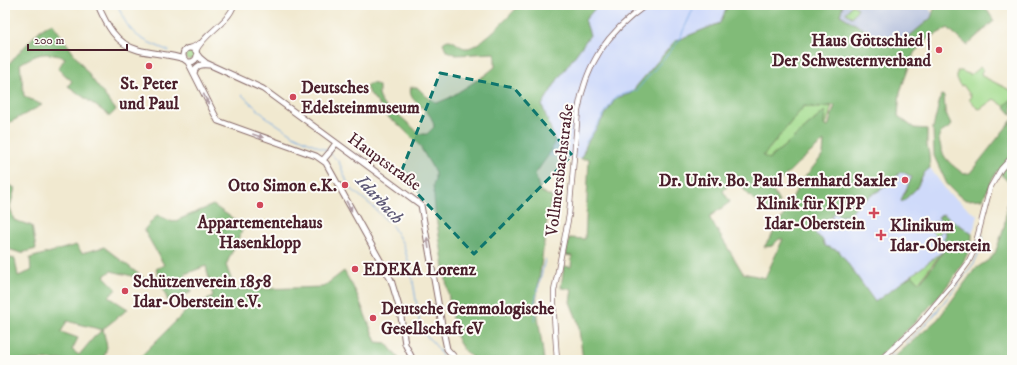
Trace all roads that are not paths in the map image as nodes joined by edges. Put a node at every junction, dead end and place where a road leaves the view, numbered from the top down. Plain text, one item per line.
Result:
1 (98, 5) edge
2 (234, 5) edge
3 (646, 5) edge
4 (202, 42) junction
5 (191, 48) junction
6 (184, 52) junction
7 (197, 53) junction
8 (170, 56) junction
9 (186, 60) junction
10 (212, 66) junction
11 (194, 73) junction
12 (336, 143) junction
13 (1012, 157) edge
14 (323, 160) junction
15 (413, 360) edge
16 (457, 360) edge
17 (557, 360) edge
18 (880, 360) edge

1 - 8 main road
2 - 4 main road
3 - 17 main road, Vollmersbachstraße
4 - 5 main road
4 - 7 main road
5 - 6 main road
5 - 7 main road
6 - 8 main road
6 - 9 main road
7 - 9 main road
7 - 10 main road, Hauptstraße
8 - 9 main road
9 - 11 main road
10 - 11 main road
10 - 12 main road, Hauptstraße
11 -> 14 main road
12 - 14 main road
16 -> 12 main road, Hauptstraße
13 - 18 main road
14 -> 15 main road

